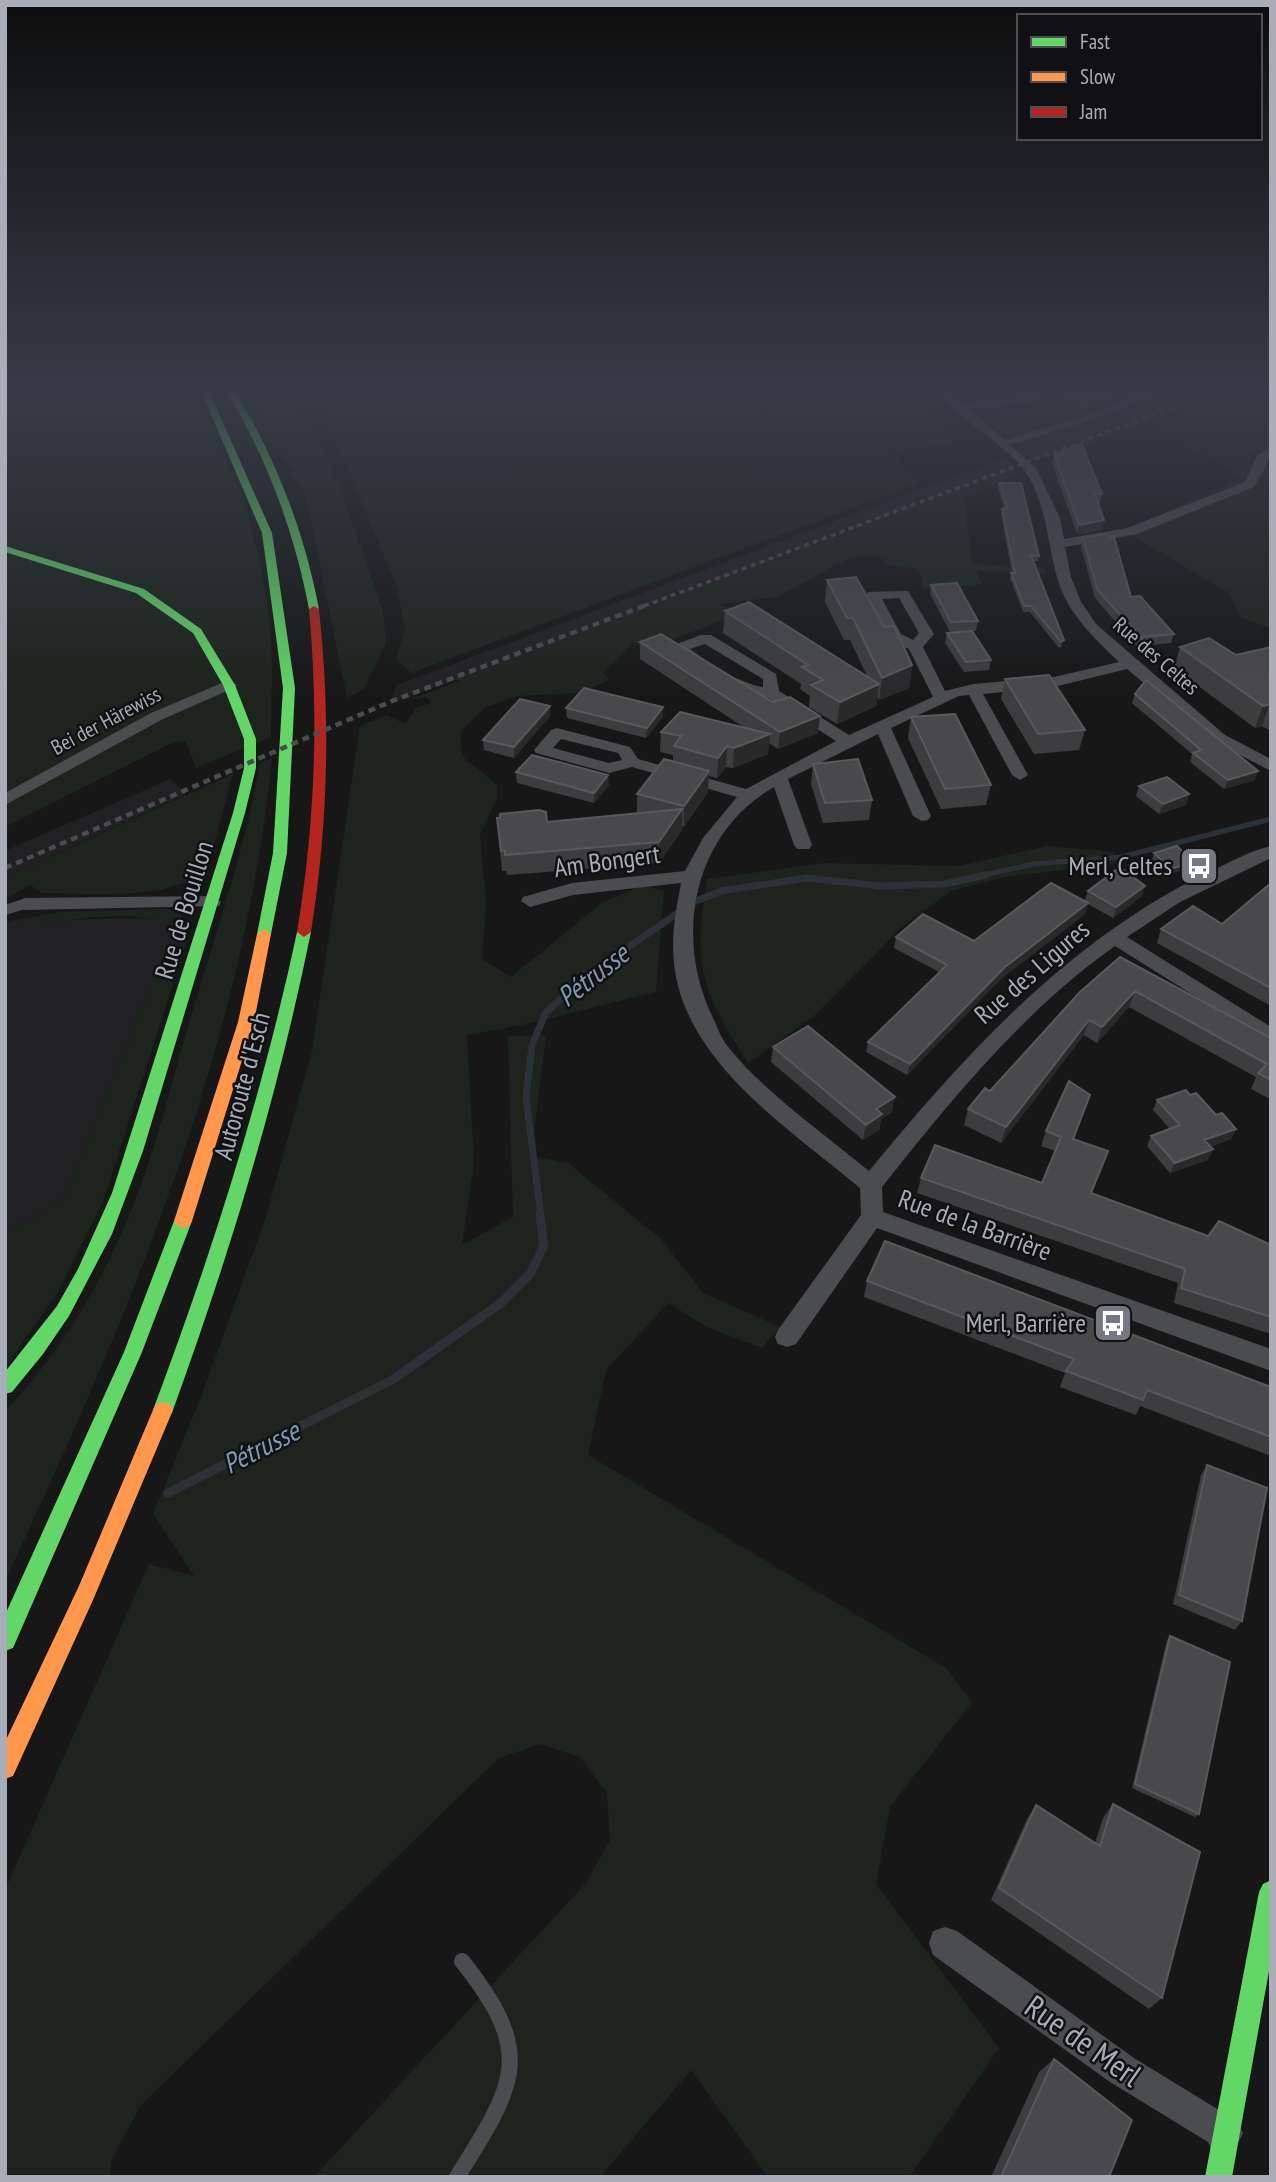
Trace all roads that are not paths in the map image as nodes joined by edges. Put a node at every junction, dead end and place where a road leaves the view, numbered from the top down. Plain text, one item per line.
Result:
1 (255, 493) edge
2 (284, 493) edge
3 (1042, 493) edge
4 (1228, 493) edge
5 (1058, 544) junction
6 (5, 549) edge
7 (915, 646) dead end
8 (1130, 664) junction
9 (229, 685) junction
10 (973, 689) junction
11 (771, 693) junction
12 (942, 698) junction
13 (882, 725) junction
14 (848, 741) junction
15 (632, 762) dead end
16 (1271, 765) edge
17 (1020, 775) dead end
18 (779, 776) junction
19 (748, 795) junction
20 (5, 800) edge
21 (922, 816) dead end
22 (803, 845) dead end
23 (1271, 851) edge
24 (689, 885) junction
25 (530, 901) dead end
26 (212, 902) junction
27 (24, 904) joint
28 (5, 909) edge
29 (1114, 937) junction
30 (703, 1022) joint
31 (1271, 1037) edge
32 (871, 1185) junction
33 (872, 1217) junction
34 (787, 1337) dead end
35 (1271, 1360) edge
36 (5, 1386) edge
37 (5, 1640) edge
38 (5, 1768) edge
39 (1271, 1892) edge
40 (945, 1943) dead end
41 (462, 1961) dead end
42 (1226, 2133) junction
43 (457, 2177) edge
44 (1200, 2177) edge
45 (1218, 2177) edge
46 (1226, 2177) edge

1 - 37 main road, Autoroute d'Esch
2 - 38 main road, Autoroute d'Esch
3 - 5 street, Rue des Celtes
4 - 5 street
5 - 8 street, Rue des Celtes
6 - 9 main road, Rue de Bouillon
7 - 12 street
8 - 10 street, Am Bongert
8 - 16 street, Rue des Celtes
9 - 20 street, Bei der Härewiss
9 - 26 main road, Rue de Bouillon
10 - 12 street, Am Bongert
10 - 17 street
11 - 11 street
11 - 14 street
12 - 13 street, Am Bongert
13 - 14 street, Am Bongert
13 - 21 street
14 - 18 street, Am Bongert
15 - 19 street
18 - 19 street, Am Bongert
18 - 22 street
19 - 24 street, Am Bongert
23 - 29 street, Rue des Ligures
24 - 25 street, Am Bongert
24 - 30 street, Am Bongert
26 - 27 street
26 - 36 main road, Rue de Bouillon
27 - 28 lane
29 - 31 street
29 - 32 street, Rue des Ligures
30 - 32 street, Rue de la Barrière
32 - 33 street, Rue de la Barrière
33 - 34 street
33 - 35 street, Rue de la Barrière
39 - 42 main road
40 - 42 street, Rue de Merl
41 - 43 lane
42 - 44 street
42 - 45 main road
42 - 46 main road

